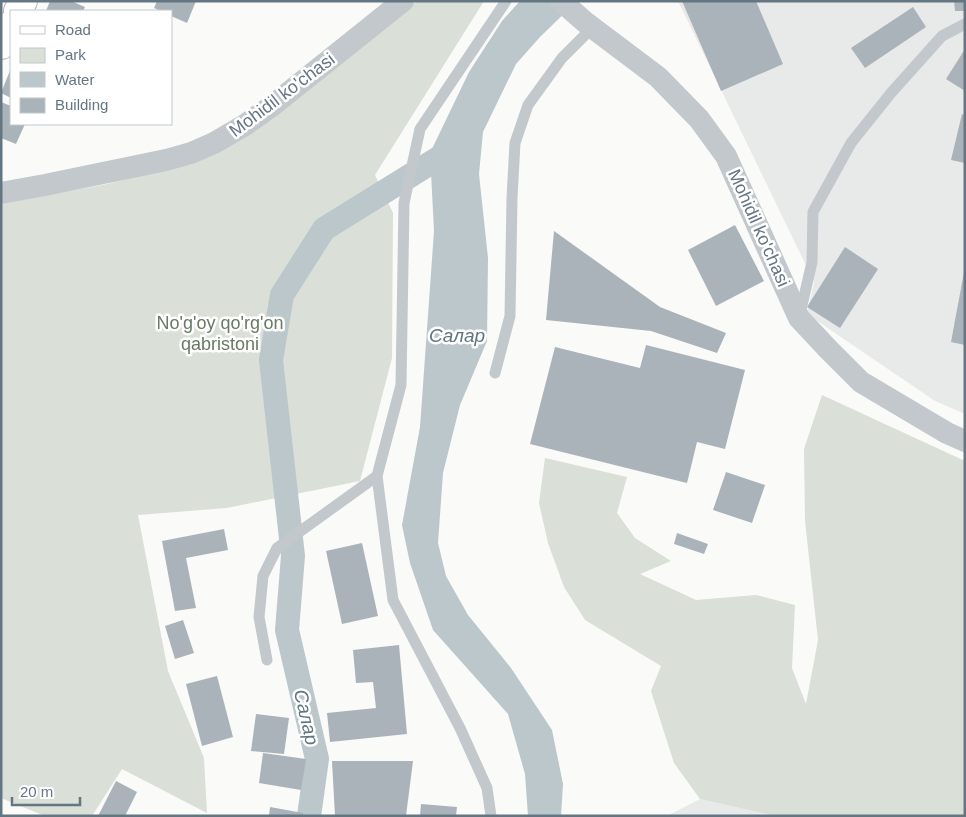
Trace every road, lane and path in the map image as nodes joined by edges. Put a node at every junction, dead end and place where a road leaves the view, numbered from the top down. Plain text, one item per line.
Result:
1 (402, 1) edge
2 (506, 1) edge
3 (561, 1) edge
4 (589, 24) junction
5 (965, 24) edge
6 (10, 27) edge
7 (1, 45) edge
8 (1, 192) edge
9 (799, 318) junction
10 (495, 373) dead end
11 (965, 441) edge
12 (377, 476) junction
13 (267, 660) dead end
14 (491, 816) edge

1 - 8 street, Mohidil ko'chasi
2 - 12 lane
3 - 4 street, Mohidil ko'chasi
4 - 9 street, Mohidil ko'chasi
4 - 10 lane
5 - 9 lane
6 - 7 street
9 - 11 street, Mohidil ko'chasi
12 - 13 lane
12 - 14 lane

